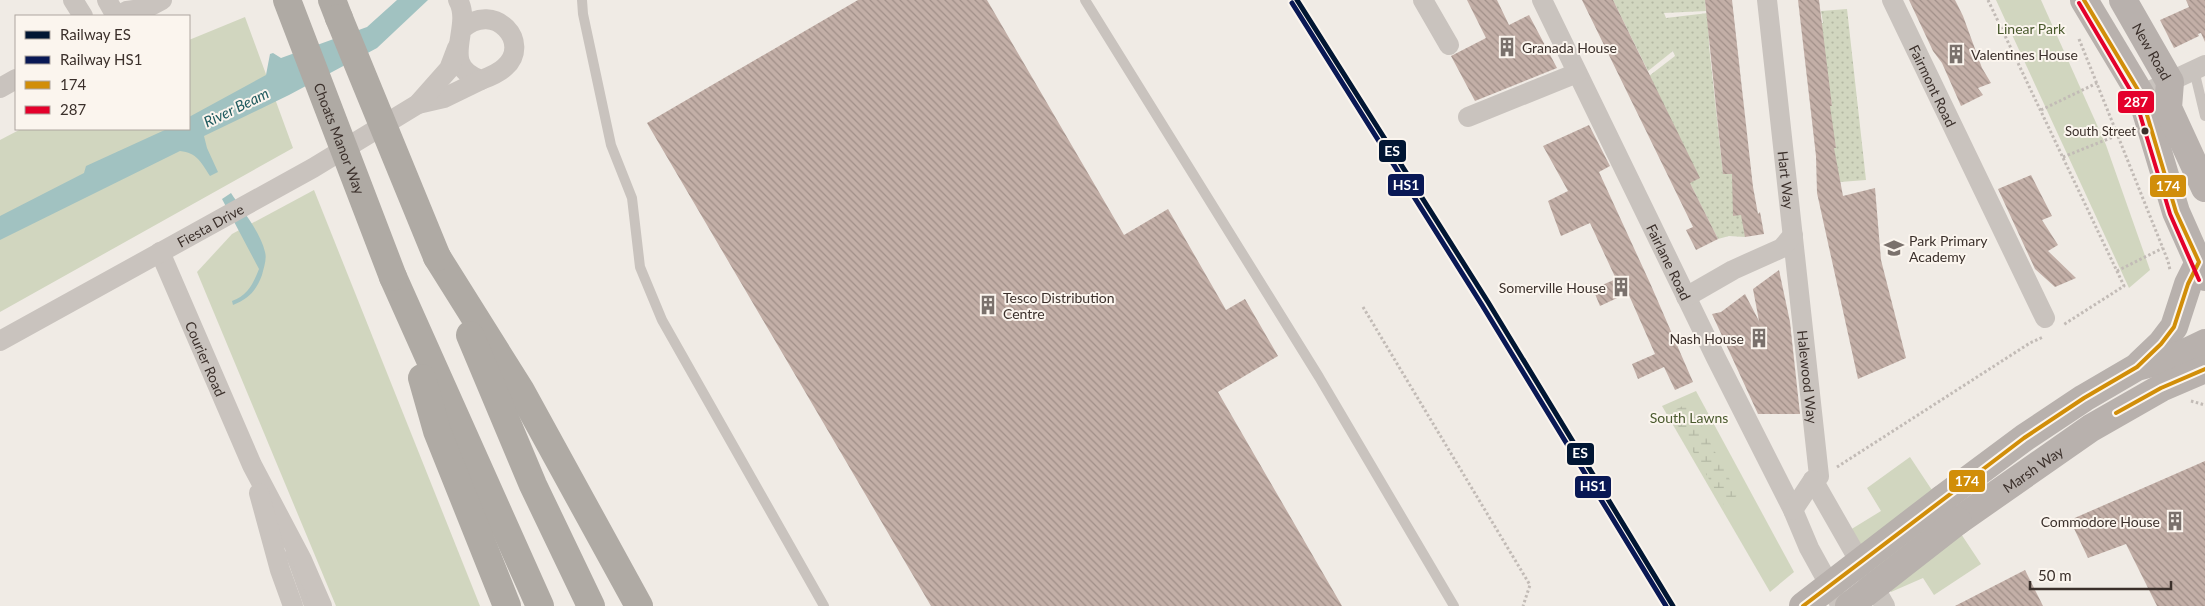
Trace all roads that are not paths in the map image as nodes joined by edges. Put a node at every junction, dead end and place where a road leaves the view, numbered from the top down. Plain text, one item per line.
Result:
1 (73, 0) edge
2 (107, 0) edge
3 (162, 0) edge
4 (287, 0) edge
5 (332, 0) edge
6 (458, 0) edge
7 (490, 0) edge
8 (582, 0) edge
9 (1085, 0) edge
10 (1423, 0) edge
11 (1542, 0) edge
12 (1767, 0) edge
13 (1892, 0) edge
14 (2084, 0) edge
15 (2123, 0) edge
16 (123, 11) edge
17 (82, 15) edge
18 (505, 20) junction
19 (462, 28) junction
20 (1449, 45) dead end
21 (457, 48) junction
22 (15, 64) edge
23 (2200, 67) edge
24 (0, 72) edge
25 (1577, 73) junction
26 (15, 80) edge
27 (481, 80) junction
28 (2170, 82) junction
29 (0, 88) edge
30 (2141, 95) junction
31 (418, 104) junction
32 (2205, 116) edge
33 (1468, 117) dead end
34 (2205, 188) edge
35 (1793, 235) junction
36 (160, 252) junction
37 (437, 257) junction
38 (2202, 270) edge
39 (393, 277) junction
40 (1686, 297) junction
41 (2052, 323) road end
42 (0, 340) edge
43 (2205, 342) edge
44 (2137, 366) junction
45 (2205, 369) edge
46 (2169, 385) junction
47 (2205, 391) edge
48 (1814, 482) junction
49 (1796, 516) junction
50 (273, 520) junction
51 (293, 565) junction
52 (294, 606) edge
53 (309, 606) edge
54 (322, 606) edge
55 (507, 606) edge
56 (540, 606) edge
57 (591, 606) edge
58 (639, 606) edge
59 (824, 606) edge
60 (1454, 606) edge
61 (1803, 606) edge
62 (1841, 606) edge
63 (1848, 606) edge
64 (1884, 606) edge

1 - 17 street
2 - 16 street
3 - 16 street
4 - 39 highway, Choats Manor Way, bridge
5 - 37 highway, bridge
6 - 19 street
7 - 18 street
8 - 59 lane
9 - 60 lane
10 - 20 street
11 - 25 street, Fairlane Road
12 - 35 street, Hart Way
13 - 41 street, Fairmont Road
14 - 30 main road
15 - 28 main road, New Road
18 - 19 street
18 - 27 street
19 - 21 street
21 - 27 street
21 - 31 street, Fiesta Drive
22 - 24 street
23 - 28 street
23 - 32 lane
25 - 33 street
25 - 40 street, Fairlane Road
26 - 29 street
27 - 31 street, Fiesta Drive
28 - 30 street
28 - 34 main road, New Road
30 - 38 main road
31 - 36 street, Fiesta Drive
35 - 40 street
35 - 48 street, Halewood Way
36 - 42 street, Fiesta Drive
36 - 50 street, Courier Road
37 - 57 highway
37 - 58 highway
38 - 44 main road
39 - 55 highway
39 - 56 highway
40 - 49 street, Fairlane Road
43 - 44 main road, Marsh Way
44 - 61 main road, Marsh Way, bridge
45 - 46 main road, Marsh Way
46 - 47 main road
46 - 63 main road, Marsh Way, bridge
48 - 49 street, Halewood Way
48 - 64 street
49 - 62 street
50 - 51 lane
50 - 51 lane
50 - 52 street, Courier Road
50 - 54 street, Courier Road
51 - 53 lane

